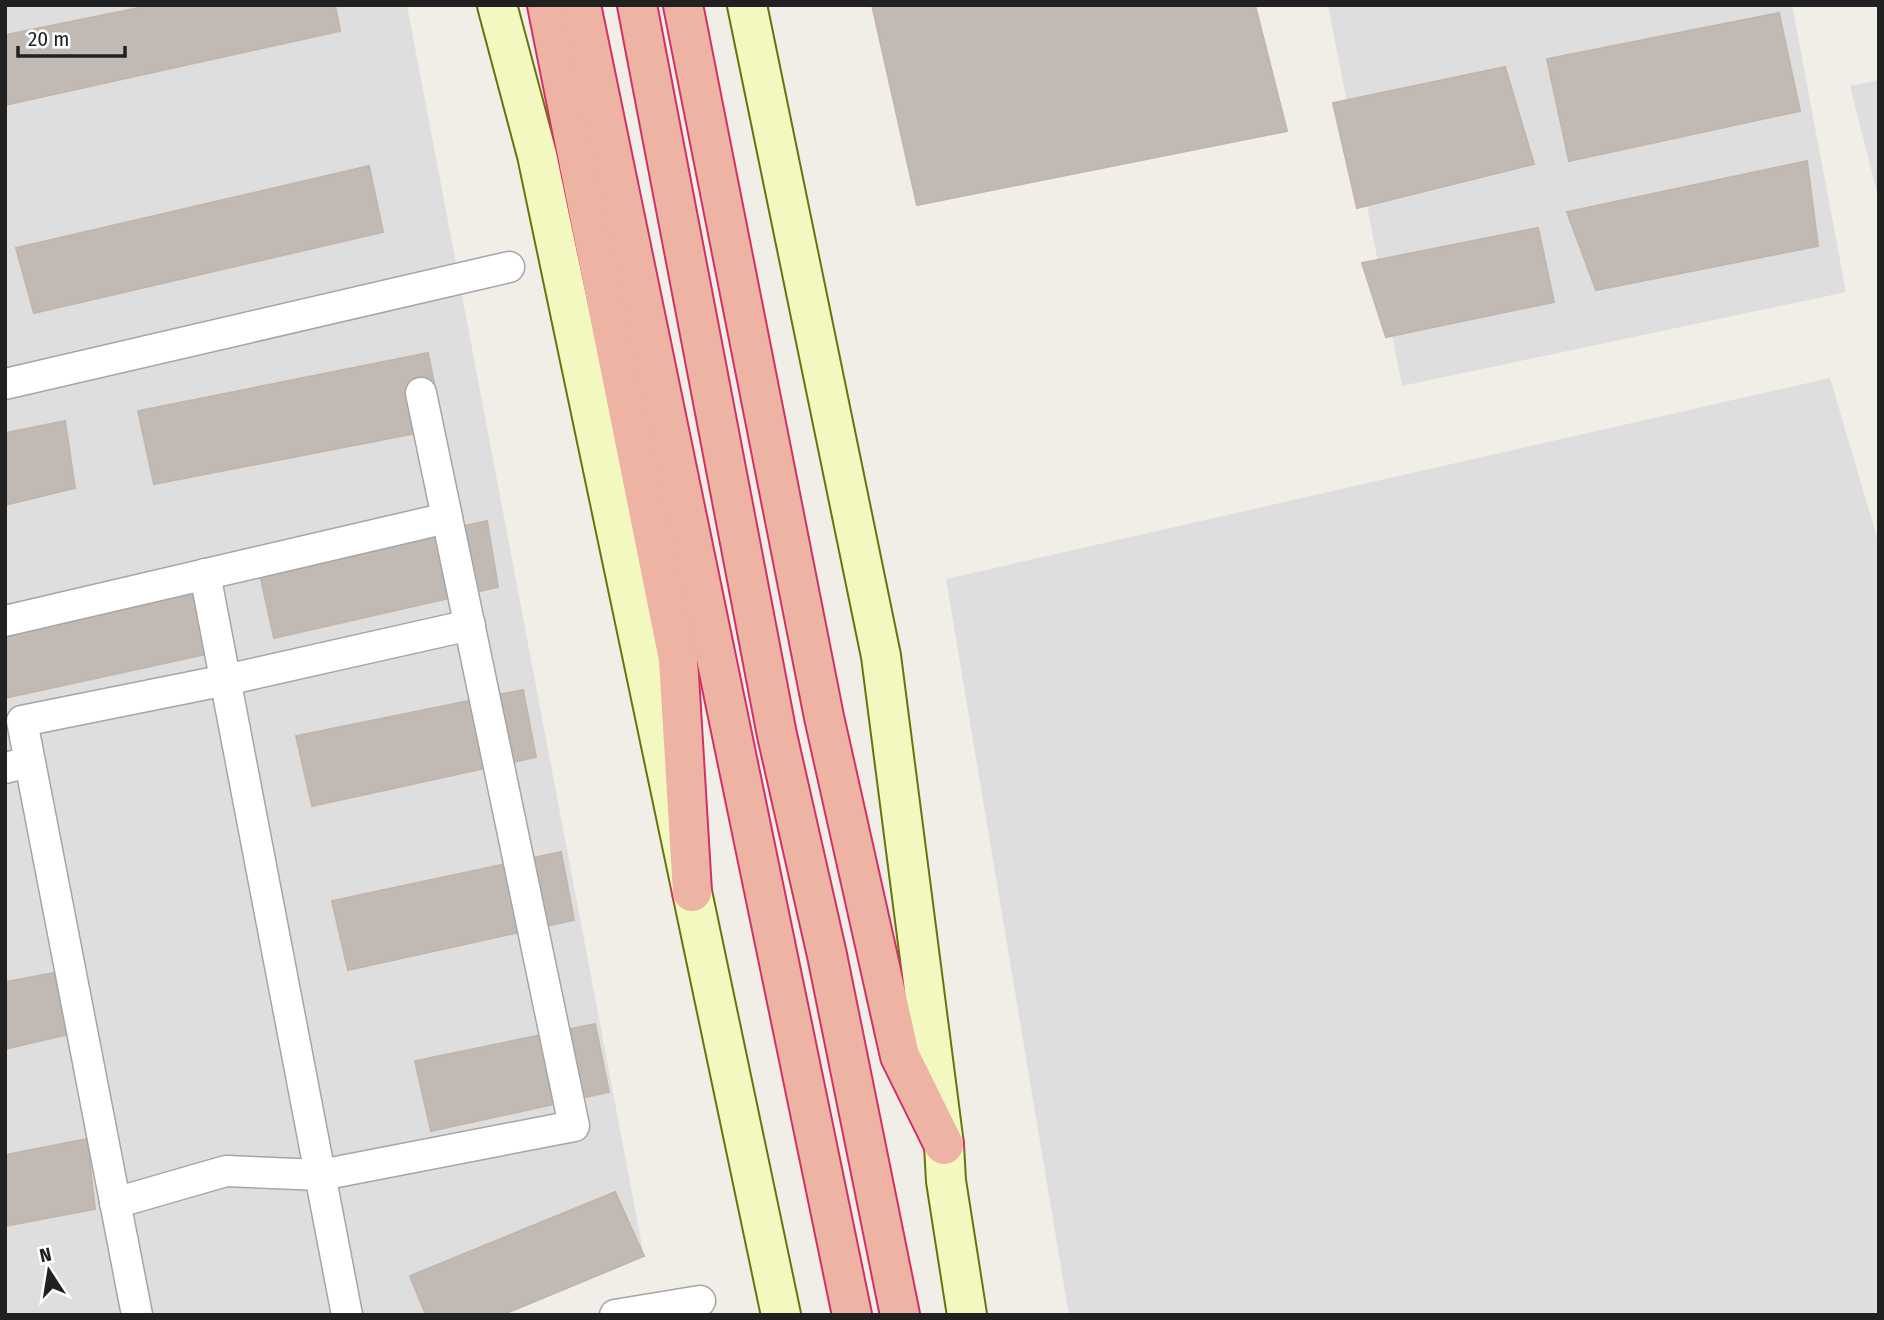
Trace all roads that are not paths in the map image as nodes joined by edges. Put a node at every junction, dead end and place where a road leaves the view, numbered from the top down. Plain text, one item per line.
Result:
1 (496, 5) edge
2 (547, 5) edge
3 (581, 5) edge
4 (637, 5) edge
5 (683, 5) edge
6 (747, 5) edge
7 (509, 267) dead end
8 (5, 384) edge
9 (421, 393) dead end
10 (447, 518) junction
11 (205, 574) junction
12 (5, 621) edge
13 (470, 625) junction
14 (226, 680) junction
15 (17, 765) edge
16 (692, 892) junction
17 (944, 1145) junction
18 (321, 1175) junction
19 (115, 1203) junction
20 (700, 1301) dead end
21 (137, 1315) edge
22 (347, 1315) edge
23 (615, 1315) edge
24 (781, 1315) edge
25 (852, 1315) edge
26 (900, 1315) edge
27 (967, 1315) edge

1 - 16 main road
2 - 16 highway
3 - 25 highway
4 - 26 highway
5 - 17 highway
6 - 17 main road
7 - 8 street
9 - 10 street
10 - 11 street
10 - 13 street
11 - 12 street
11 - 14 street
13 - 14 street
13 - 18 street
14 - 15 street
14 - 18 street
15 - 19 street
16 - 24 main road
17 - 27 main road
18 - 19 street
18 - 22 street
19 - 21 street
20 - 23 street

